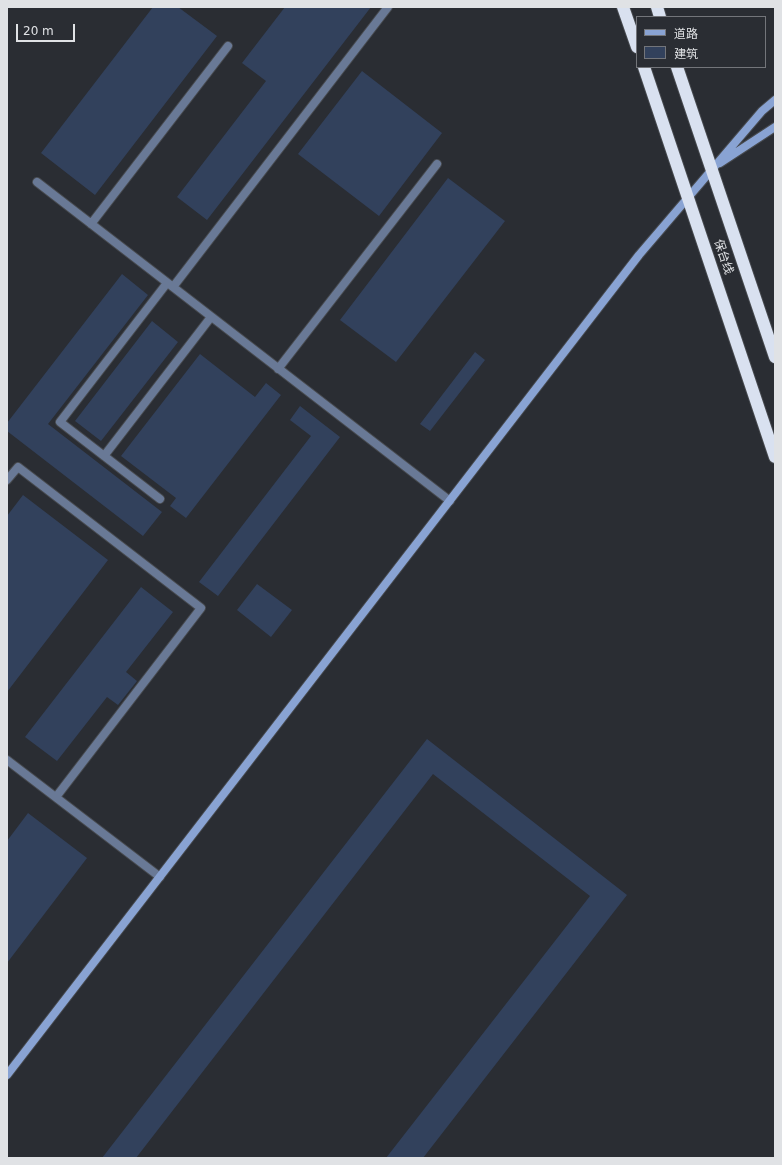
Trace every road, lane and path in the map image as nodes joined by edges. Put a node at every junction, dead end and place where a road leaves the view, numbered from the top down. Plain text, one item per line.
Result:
1 (388, 7) edge
2 (623, 7) edge
3 (636, 44) edge
4 (228, 46) dead end
5 (644, 68) edge
6 (677, 68) edge
7 (775, 100) edge
8 (775, 127) edge
9 (437, 164) dead end
10 (711, 168) junction
11 (37, 182) dead end
12 (687, 197) junction
13 (91, 224) junction
14 (170, 285) junction
15 (211, 316) junction
16 (775, 357) edge
17 (278, 369) junction
18 (104, 456) junction
19 (775, 456) edge
20 (7, 480) edge
21 (160, 499) dead end
22 (450, 500) junction
23 (7, 760) edge
24 (56, 797) junction
25 (160, 877) junction
26 (7, 1075) edge

1 - 14 lane
2 - 3 highway
4 - 13 lane
5 - 12 highway, 保台线
6 - 10 highway, 保台线
7 - 10 street
8 - 10 street
9 - 17 lane
10 - 12 street
10 - 16 highway, 保台线
11 - 13 lane
12 - 19 highway, 保台线
12 - 22 street
13 - 14 lane
14 - 15 lane
14 - 18 lane
15 - 17 lane
15 - 18 lane
17 - 22 lane
18 - 21 lane
20 - 24 lane
22 - 25 street
23 - 24 lane
24 - 25 lane
25 - 26 street

